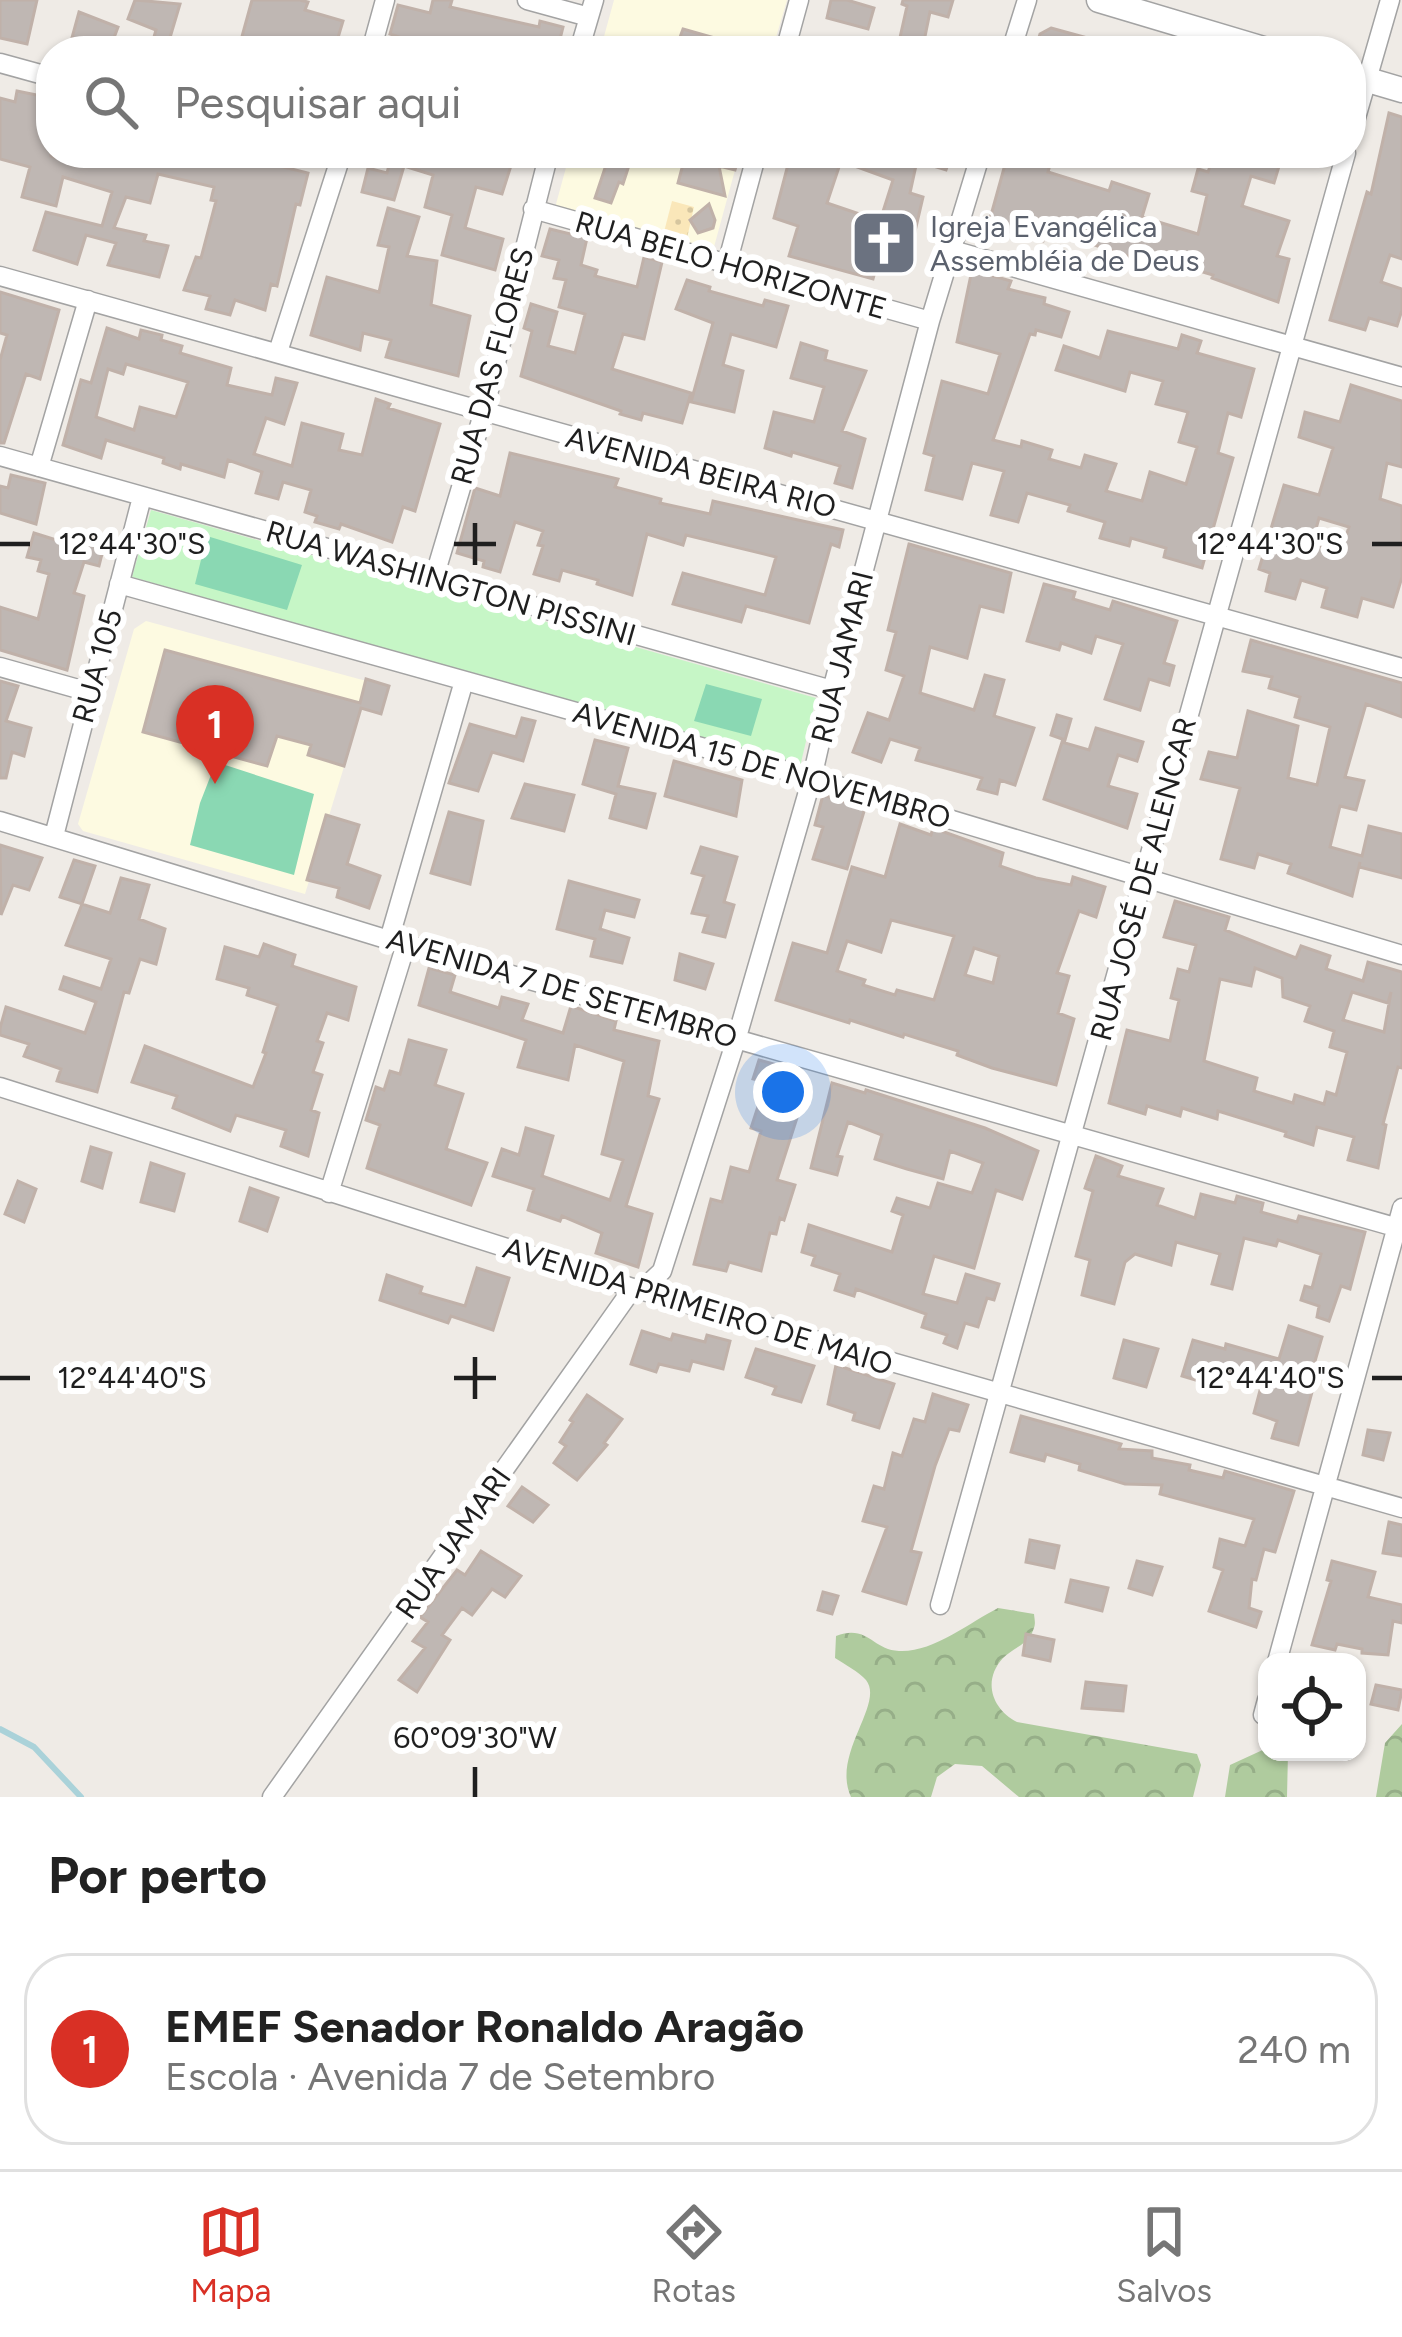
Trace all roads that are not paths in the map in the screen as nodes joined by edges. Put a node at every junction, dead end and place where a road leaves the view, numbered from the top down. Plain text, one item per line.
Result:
1 (385, 0) edge
2 (527, 0) edge
3 (799, 0) edge
4 (1027, 0) edge
5 (1099, 0) edge
6 (1390, 0) edge
7 (591, 9) edge
8 (375, 36) edge
9 (789, 36) edge
10 (1016, 36) edge
11 (1220, 36) edge
12 (1366, 60) edge
13 (0, 62) edge
14 (36, 73) edge
15 (1366, 79) edge
16 (1402, 90) edge
17 (337, 168) edge
18 (544, 168) edge
19 (753, 168) edge
20 (977, 168) edge
21 (1342, 168) edge
22 (532, 209) junction
23 (952, 250) junction
24 (727, 264) junction
25 (0, 276) edge
26 (88, 300) junction
27 (930, 321) junction
28 (1293, 348) junction
29 (278, 352) junction
30 (1402, 377) edge
31 (483, 414) junction
32 (0, 456) edge
33 (39, 466) junction
34 (142, 496) junction
35 (878, 519) junction
36 (434, 578) junction
37 (119, 584) junction
38 (1216, 614) junction
39 (0, 668) edge
40 (1402, 668) edge
41 (464, 681) junction
42 (832, 690) junction
43 (89, 692) junction
44 (812, 778) junction
45 (0, 821) edge
46 (54, 836) junction
47 (1144, 875) junction
48 (398, 942) junction
49 (1402, 955) edge
50 (737, 1037) junction
51 (0, 1087) edge
52 (1074, 1132) junction
53 (329, 1193) junction
54 (1400, 1221) edge
55 (638, 1289) junction
56 (997, 1395) junction
57 (1325, 1487) junction
58 (1402, 1508) edge
59 (940, 1605) dead end
60 (1279, 1653) edge
61 (272, 1797) edge

1 - 8 street
2 - 7 street
3 - 9 street
4 - 10 street
5 - 11 street
6 - 12 street
13 - 14 street
15 - 16 street
17 - 29 street
18 - 22 street, RUA DAS FLORES
19 - 24 street
20 - 23 street, RUA JAMARI
21 - 28 street, RUA JOSÉ DE ALENCAR
22 - 24 street, RUA BELO HORIZONTE
22 - 31 street, RUA DAS FLORES
23 - 27 street, RUA JAMARI
23 - 28 street
24 - 27 street, RUA BELO HORIZONTE
25 - 26 street, AVENIDA BEIRA RIO
26 - 29 street, AVENIDA BEIRA RIO
26 - 33 street
27 - 35 street, RUA JAMARI
28 - 30 street
28 - 38 street, RUA JOSÉ DE ALENCAR
29 - 31 street, AVENIDA BEIRA RIO
31 - 35 street, AVENIDA BEIRA RIO
31 - 36 street, RUA DAS FLORES
32 - 33 street, RUA WASHINGTON PISSINI
33 - 34 street, RUA WASHINGTON PISSINI
34 - 36 street, RUA WASHINGTON PISSINI
34 - 37 street, RUA 105
35 - 38 street, AVENIDA BEIRA RIO
35 - 42 street, RUA JAMARI
36 - 42 street, RUA WASHINGTON PISSINI
37 - 41 street, AVENIDA 15 DE NOVEMBRO
37 - 43 street, RUA 105
38 - 40 street, AVENIDA BEIRA RIO
38 - 47 street, RUA JOSÉ DE ALENCAR
39 - 43 street
41 - 44 street, AVENIDA 15 DE NOVEMBRO
41 - 48 street
42 - 44 street, RUA JAMARI
43 - 46 street, RUA 105
44 - 47 street, AVENIDA 15 DE NOVEMBRO
44 - 50 street, RUA JAMARI
45 - 46 street, AVENIDA 7 DE SETEMBRO
46 - 48 street, AVENIDA 7 DE SETEMBRO
47 - 49 street, AVENIDA 15 DE NOVEMBRO
47 - 52 street, RUA JOSÉ DE ALENCAR
48 - 50 street, AVENIDA 7 DE SETEMBRO
48 - 53 street
50 - 52 street, AVENIDA 7 DE SETEMBRO
50 - 55 street, RUA JAMARI
51 - 53 street, AVENIDA PRIMEIRO DE MAIO
52 - 54 street, AVENIDA 7 DE SETEMBRO
52 - 56 street, RUA JOSÉ DE ALENCAR
53 - 55 street, AVENIDA PRIMEIRO DE MAIO
54 - 57 street
55 - 56 street, AVENIDA PRIMEIRO DE MAIO
55 - 61 street, RUA JAMARI
56 - 57 street, AVENIDA PRIMEIRO DE MAIO
56 - 59 street, RUA JOSÉ DE ALENCAR
57 - 58 street, AVENIDA PRIMEIRO DE MAIO
57 - 60 street

